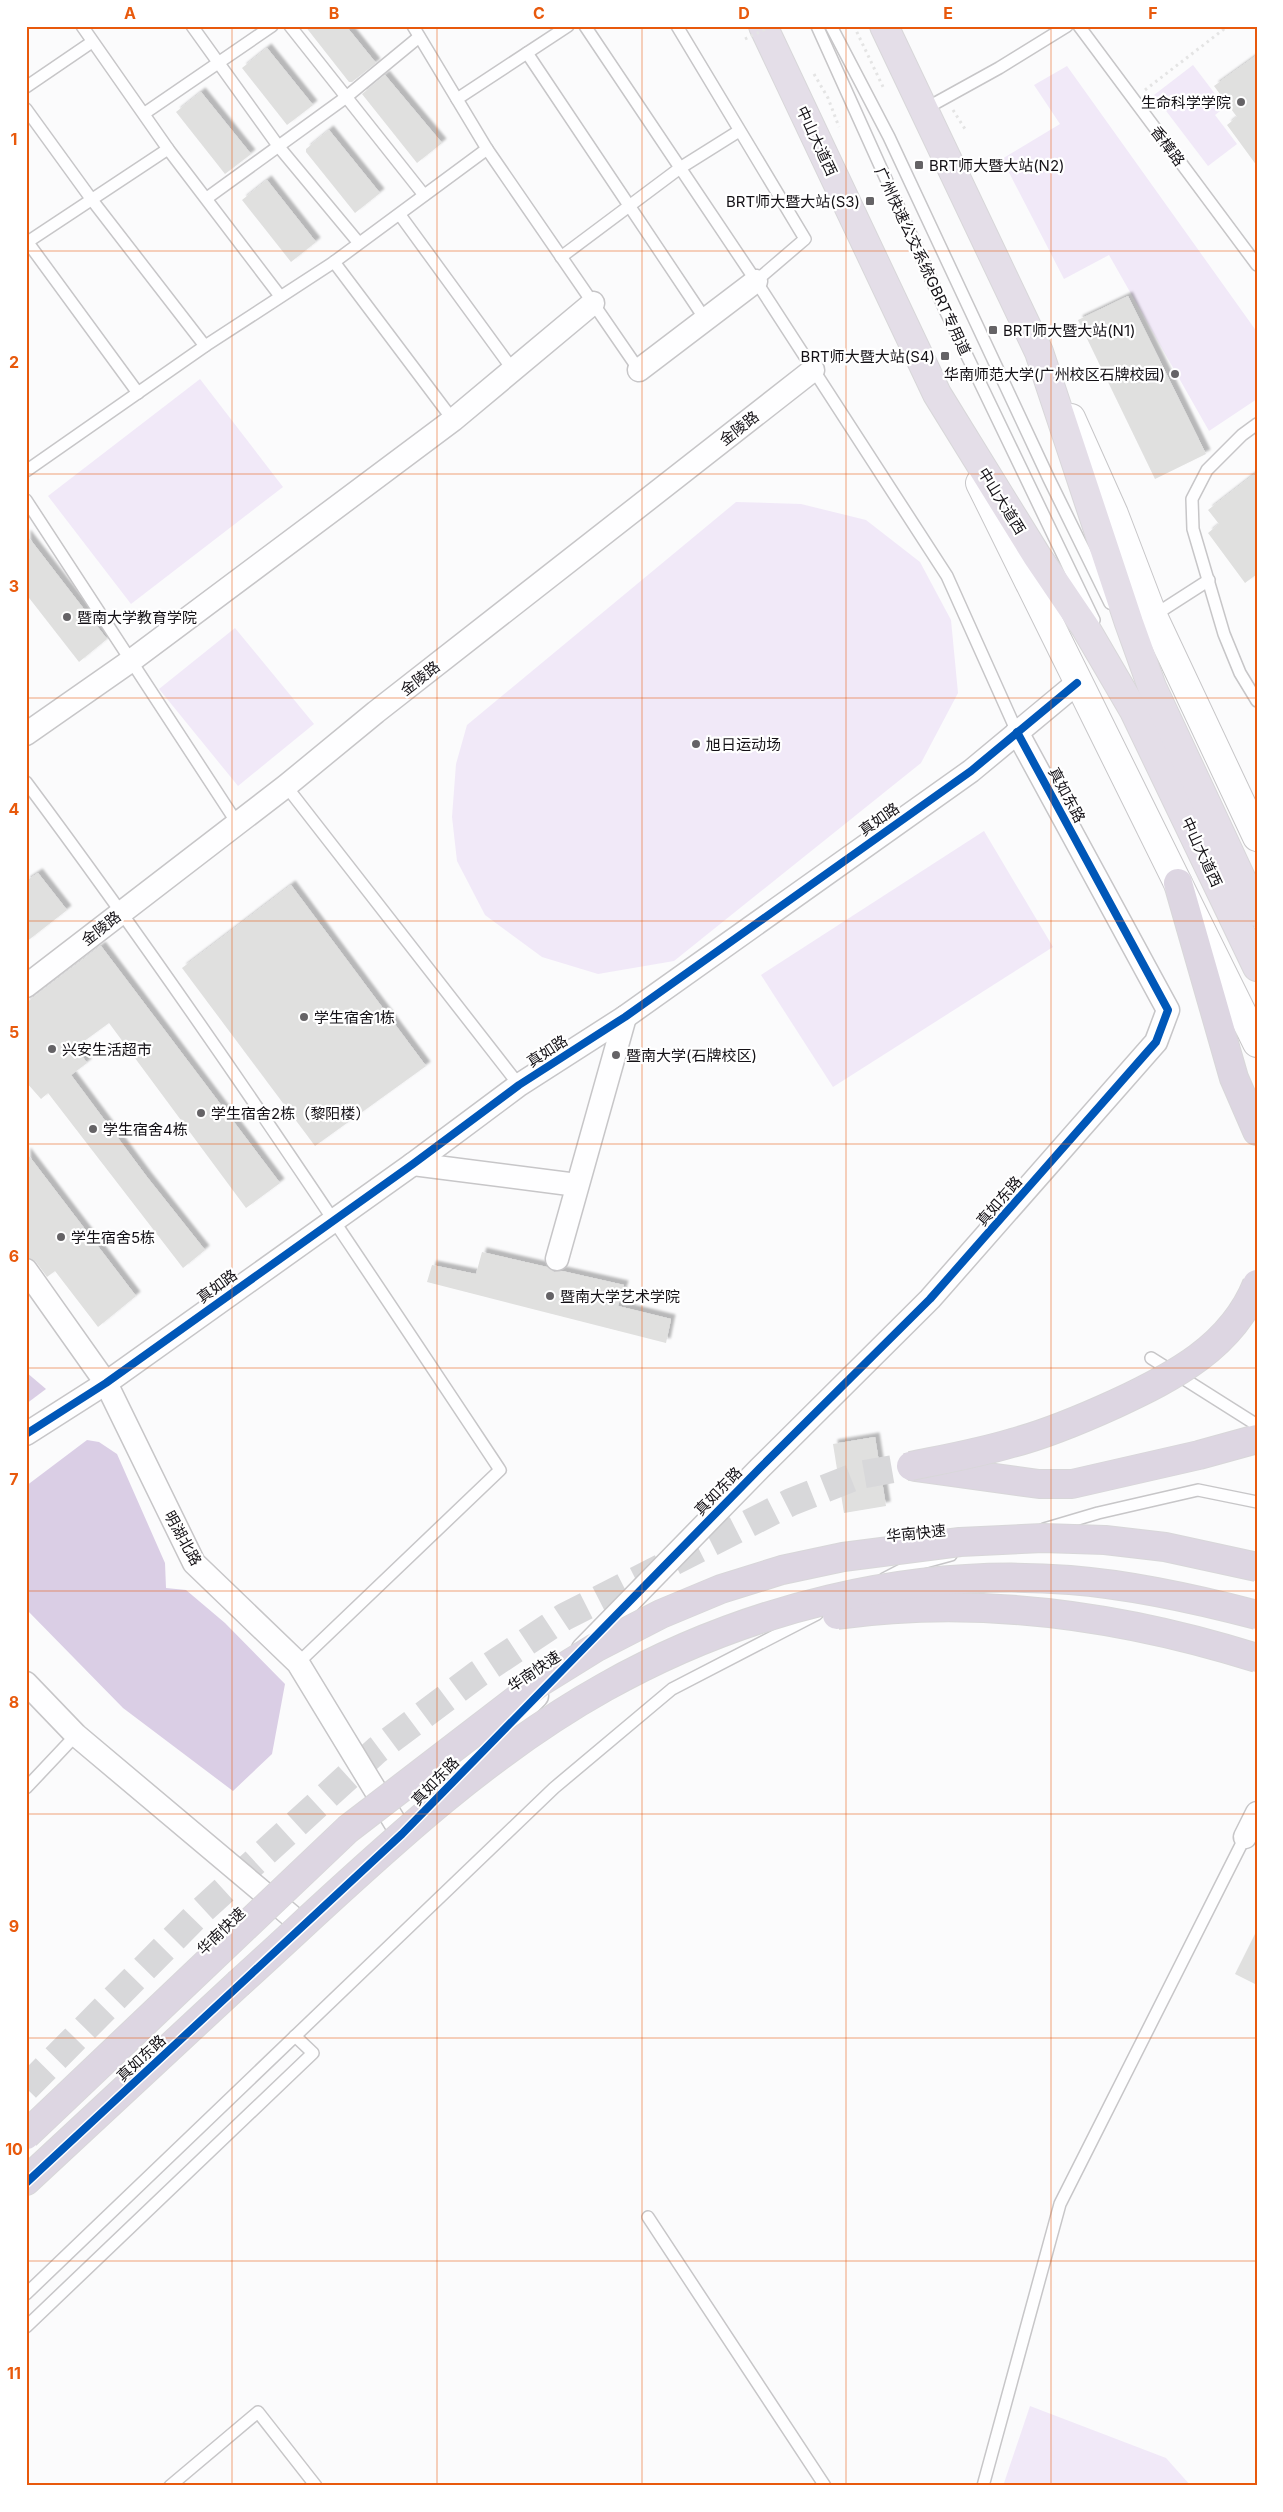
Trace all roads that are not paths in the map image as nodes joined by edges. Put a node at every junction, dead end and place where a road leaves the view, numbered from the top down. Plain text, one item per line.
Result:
1 (82, 26) edge
2 (192, 26) edge
3 (272, 26) edge
4 (290, 26) edge
5 (413, 26) edge
6 (568, 26) edge
7 (585, 26) edge
8 (677, 26) edge
9 (817, 26) edge
10 (831, 26) edge
11 (884, 26) edge
12 (1067, 26) edge
13 (1079, 26) edge
14 (754, 32) edge
15 (419, 37) junction
16 (92, 42) junction
17 (527, 53) junction
18 (219, 63) junction
19 (26, 87) edge
20 (346, 98) junction
21 (457, 99) junction
22 (26, 109) edge
23 (923, 110) junction
24 (145, 113) junction
25 (740, 131) junction
26 (279, 147) junction
27 (168, 149) junction
28 (487, 149) junction
29 (680, 168) junction
30 (424, 195) junction
31 (207, 198) junction
32 (92, 200) junction
33 (629, 205) junction
34 (400, 214) junction
35 (27, 242) edge
36 (358, 242) junction
37 (561, 256) junction
38 (334, 262) junction
39 (1257, 265) edge
40 (756, 281) junction
41 (280, 296) junction
42 (593, 303) junction
43 (705, 319) junction
44 (205, 346) junction
45 (1040, 352) junction
46 (513, 370) junction
47 (639, 370) joint
48 (813, 370) junction
49 (138, 393) junction
50 (937, 394) junction
51 (453, 420) junction
52 (1257, 424) edge
53 (26, 471) edge
54 (26, 500) edge
55 (1209, 580) junction
56 (1153, 616) junction
57 (132, 660) junction
58 (1077, 683) junction
59 (1152, 687) junction
60 (1257, 701) edge
61 (1134, 711) junction
62 (1017, 732) junction
63 (26, 734) edge
64 (26, 782) edge
65 (286, 786) junction
66 (237, 823) junction
67 (1257, 837) edge
68 (1178, 883) junction
69 (122, 911) junction
70 (1257, 912) edge
71 (1257, 967) edge
72 (26, 986) edge
73 (625, 1017) junction
74 (1257, 1042) edge
75 (519, 1085) junction
76 (1257, 1131) edge
77 (413, 1164) junction
78 (577, 1185) junction
79 (334, 1219) junction
80 (557, 1259) dead end
81 (26, 1270) edge
82 (1257, 1284) edge
83 (1151, 1358) dead end
84 (106, 1383) junction
85 (1257, 1425) edge
86 (26, 1434) edge
87 (1257, 1439) edge
88 (1257, 1502) edge
89 (1257, 1567) edge
90 (1257, 1615) edge
91 (744, 1624) junction
92 (1257, 1658) edge
93 (298, 1662) junction
94 (26, 1683) edge
95 (76, 1735) junction
96 (26, 1788) edge
97 (1257, 1813) edge
98 (402, 1834) junction
99 (1245, 1837) joint
100 (303, 1926) junction
101 (295, 2036) junction
102 (26, 2135) edge
103 (26, 2182) edge
104 (648, 2217) dead end
105 (26, 2294) edge
106 (26, 2327) edge
107 (170, 2486) edge
108 (316, 2486) edge
109 (825, 2486) edge
110 (983, 2486) edge

1 - 16 lane
2 - 18 lane
3 - 18 lane
4 - 20 lane
5 - 15 lane
6 - 17 lane
7 - 29 lane
8 - 25 lane
9 - 61 lane, 广州快速公交系统GBRT专用道
10 - 59 lane, 广州快速公交系统GBRT专用道
11 - 23 highway, 中山大道西
12 - 23 lane
13 - 39 lane, 香樟路
14 - 50 highway, 中山大道西
15 - 20 lane
15 - 21 lane
16 - 19 lane
16 - 24 lane
17 - 21 lane
17 - 33 lane
18 - 24 lane
18 - 26 lane
20 - 26 lane
20 - 30 lane
21 - 28 lane
22 - 32 lane
23 - 45 highway, 中山大道西
24 - 27 lane
25 - 29 lane
25 - 40 lane
26 - 31 lane
26 - 36 lane
27 - 31 lane
27 - 32 lane
28 - 30 lane
28 - 37 lane
29 - 33 lane
29 - 40 lane
30 - 34 lane
31 - 41 lane
32 - 35 lane
32 - 44 lane
33 - 37 lane
33 - 43 lane
34 - 36 lane
34 - 46 lane
35 - 49 lane
36 - 38 lane
37 - 42 lane
38 - 41 lane
38 - 51 lane
40 - 43 street
40 - 48 lane
41 - 44 lane
42 - 46 street
42 - 47 lane
43 - 47 street
44 - 49 lane
45 - 56 main road
45 - 59 highway, 中山大道西
46 - 51 street
48 - 62 lane
48 - 65 street, 金陵路
49 - 53 lane
50 - 58 main road
50 - 61 highway, 中山大道西
51 - 57 street
52 - 55 lane
54 - 57 lane
55 - 56 lane
55 - 60 lane
56 - 67 main road
57 - 63 street
57 - 66 lane
58 - 62 street, 真如路
58 - 68 main road
59 - 70 highway, 中山大道西
61 - 71 highway, 中山大道西
62 - 73 street, 真如路
62 - 98 street, 真如东路
64 - 69 lane
65 - 66 street, 金陵路
65 - 75 lane
66 - 69 street, 金陵路
68 - 74 main road
68 - 76 highway
69 - 72 street, 金陵路
69 - 79 lane
73 - 75 street, 真如路
73 - 78 street
75 - 77 street, 真如路
77 - 78 street
77 - 79 street, 真如路
78 - 80 street
79 - 84 street, 真如路
79 - 93 lane
81 - 84 street, 明湖北路
82 - 87 highway, bridge
83 - 85 lane
84 - 86 street, 真如路
84 - 93 street, 明湖北路
88 - 101 lane
89 - 102 highway, 华南快速, bridge
90 - 91 highway, bridge
91 - 92 highway, bridge
91 - 103 highway, bridge
93 - 98 street, 明湖北路
94 - 95 street
95 - 96 lane
95 - 100 street
97 - 99 street
98 - 100 street, 真如东路
99 - 110 lane
100 - 103 street, 真如东路
101 - 105 lane
101 - 106 lane
104 - 109 lane
107 - 108 lane

